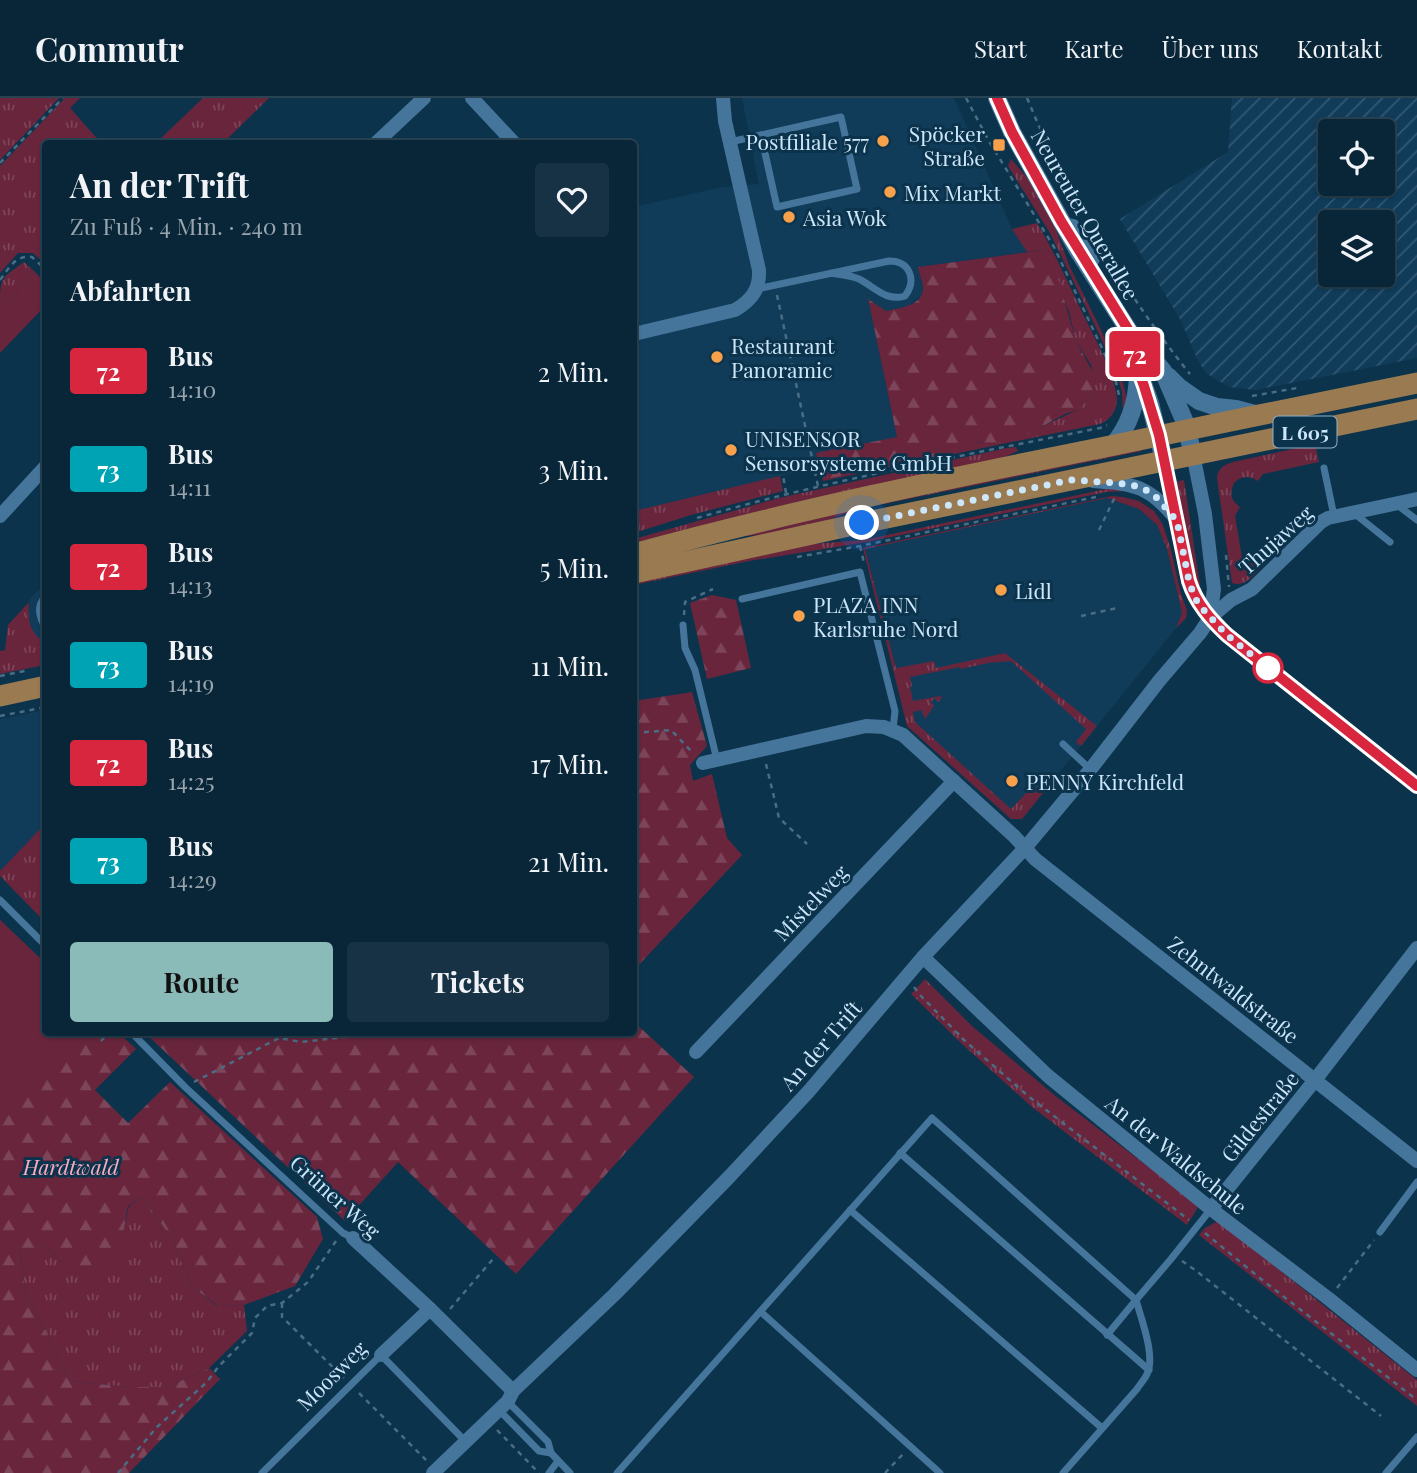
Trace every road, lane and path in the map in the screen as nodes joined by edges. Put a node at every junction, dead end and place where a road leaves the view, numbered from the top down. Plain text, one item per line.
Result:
1 (63, 98) edge
2 (424, 98) edge
3 (472, 98) edge
4 (723, 98) edge
5 (966, 98) edge
6 (988, 98) edge
7 (1027, 98) edge
8 (1000, 106) edge
9 (761, 135) junction
10 (379, 140) edge
11 (511, 140) edge
12 (730, 142) junction
13 (0, 163) edge
14 (1083, 215) dead end
15 (1102, 248) dead end
16 (42, 266) edge
17 (831, 274) junction
18 (0, 280) edge
19 (775, 285) junction
20 (757, 289) junction
21 (637, 333) edge
22 (1131, 334) junction
23 (1163, 371) junction
24 (1139, 372) junction
25 (1191, 376) dead end
26 (1417, 383) edge
27 (1308, 386) dead end
28 (1246, 397) dead end
29 (1120, 402) dead end
30 (1417, 409) edge
31 (1259, 415) junction
32 (1112, 420) dead end
33 (1187, 430) junction
34 (1159, 435) junction
35 (1113, 445) junction
36 (1194, 454) junction
37 (1164, 460) junction
38 (1324, 468) dead end
39 (786, 469) dead end
40 (42, 470) edge
41 (1071, 480) junction
42 (818, 486) junction
43 (786, 493) junction
44 (1109, 494) dead end
45 (1097, 496) dead end
46 (1417, 499) edge
47 (1395, 504) junction
48 (1353, 512) junction
49 (0, 516) edge
50 (1334, 516) junction
51 (696, 518) dead end
52 (1417, 520) edge
53 (1177, 521) junction
54 (1100, 530) dead end
55 (1390, 542) dead end
56 (860, 546) junction
57 (637, 553) edge
58 (789, 558) dead end
59 (637, 572) edge
60 (860, 572) junction
61 (713, 589) dead end
62 (42, 599) edge
63 (742, 599) dead end
64 (1116, 608) dead end
65 (1081, 616) dead end
66 (1210, 618) junction
67 (42, 620) edge
68 (683, 625) joint
69 (874, 629) junction
70 (858, 634) dead end
71 (0, 676) edge
72 (40, 678) edge
73 (0, 696) edge
74 (42, 708) edge
75 (0, 716) edge
76 (893, 729) junction
77 (637, 733) edge
78 (1063, 744) dead end
79 (763, 750) junction
80 (710, 761) junction
81 (1090, 770) junction
82 (954, 781) junction
83 (1417, 786) edge
84 (807, 845) dead end
85 (1026, 848) junction
86 (0, 900) edge
87 (42, 942) edge
88 (1417, 948) edge
89 (922, 957) junction
90 (906, 976) junction
91 (105, 1036) edge
92 (135, 1036) edge
93 (354, 1036) edge
94 (279, 1038) joint
95 (101, 1041) dead end
96 (696, 1052) dead end
97 (1315, 1080) junction
98 (185, 1087) junction
99 (900, 1153) junction
100 (1417, 1161) edge
101 (1417, 1182) edge
102 (1211, 1209) junction
103 (850, 1210) junction
104 (1197, 1226) junction
105 (1380, 1232) joint
106 (348, 1235) junction
107 (494, 1259) dead end
108 (1171, 1259) junction
109 (1329, 1299) junction
110 (1136, 1300) junction
111 (282, 1303) junction
112 (761, 1312) junction
113 (435, 1314) junction
114 (282, 1317) dead end
115 (1107, 1335) junction
116 (381, 1355) junction
117 (1149, 1370) junction
118 (1417, 1370) edge
119 (1417, 1400) edge
120 (506, 1401) junction
121 (1381, 1416) dead end
122 (1102, 1428) junction
123 (1417, 1437) edge
124 (506, 1439) dead end
125 (466, 1441) junction
126 (909, 1446) junction
127 (551, 1453) junction
128 (558, 1461) junction
129 (118, 1473) edge
130 (262, 1473) edge
131 (433, 1473) edge
132 (539, 1473) edge
133 (549, 1473) edge
134 (569, 1473) edge
135 (617, 1473) edge
136 (884, 1473) edge
137 (940, 1473) edge
138 (1063, 1473) edge
139 (1386, 1473) edge

1 - 13 path
2 - 10 street
3 - 11 street
4 - 12 street
5 - 29 path
6 - 8 street, Neureuter Querallee
7 - 14 path
8 - 22 street, Neureuter Querallee
9 - 9 lane
9 - 12 lane
12 - 20 street
15 - 25 path
16 - 18 path
17 - 17 lane
17 - 19 lane
19 - 20 lane
19 - 42 path
20 - 21 street
22 - 23 street, Neureuter Querallee
22 - 24 street, Neureuter Querallee
23 - 31 street
23 - 33 street, Neureuter Querallee
24 - 34 street, Neureuter Querallee
24 - 35 street
26 - 31 main road, L 605
27 - 28 path
30 - 36 main road, L 605
31 - 33 main road, L 605
32 - 42 path
33 - 34 main road
33 - 36 street, Neureuter Querallee
34 - 35 main road
34 - 37 street, Neureuter Querallee
35 - 57 main road
36 - 37 main road, L 605
36 - 66 street
37 - 41 main road, L 605
37 - 53 street
38 - 50 lane
39 - 43 path
40 - 49 street
41 - 53 street
41 - 59 main road, L 605
42 - 43 path
43 - 51 path
44 - 54 path
45 - 56 path
46 - 47 street, Thujaweg
47 - 48 street, Thujaweg
47 - 52 lane
48 - 50 street, Thujaweg
48 - 55 lane
50 - 66 street, Thujaweg
53 - 66 street
56 - 58 path
56 - 60 path
60 - 63 lane
60 - 69 lane
61 - 68 path
62 - 67 lane
64 - 65 path
66 - 81 street, An der Trift
66 - 83 street
68 - 80 lane
69 - 70 lane
69 - 76 lane
71 - 72 path
72 - 73 main road
74 - 75 path
76 - 79 street
76 - 82 street, Zehntwaldstraße
77 - 80 path
78 - 81 lane
79 - 80 street
79 - 84 path
81 - 85 street, An der Trift
82 - 85 street, Zehntwaldstraße
82 - 96 street, Mistelweg
85 - 89 street, An der Trift
85 - 97 street, Zehntwaldstraße
86 - 87 lane
88 - 97 street, Gildestraße
89 - 90 street, An der Trift
89 - 102 street, An der Waldschule
90 - 104 path
90 - 120 street, An der Trift
91 - 95 path
92 - 98 lane, Grüner Weg
93 - 94 path
94 - 98 path
97 - 100 street, Zehntwaldstraße
97 - 102 street, Gildestraße
98 - 106 lane, Grüner Weg
99 - 103 lane
99 - 110 lane
99 - 115 lane
101 - 105 lane
102 - 104 lane
102 - 109 street, An der Waldschule
103 - 112 lane
103 - 122 lane
104 - 108 lane
104 - 119 path
105 - 109 path
106 - 111 path
106 - 113 street, Grüner Weg
107 - 113 path
108 - 110 lane
108 - 121 path
109 - 118 street, An der Waldschule
110 - 115 lane
110 - 117 lane
111 - 114 path
111 - 129 path
112 - 126 lane
112 - 135 lane
113 - 116 street, Moosweg
113 - 120 street, Grüner Weg
115 - 117 lane
116 - 125 lane
116 - 130 lane, Moosweg
117 - 122 lane
120 - 125 street, An der Trift
120 - 127 lane
120 - 127 lane
122 - 138 lane
123 - 139 lane
124 - 132 path
125 - 131 street, An der Trift
126 - 136 path
126 - 137 lane
127 - 128 lane
128 - 133 lane
128 - 134 lane

